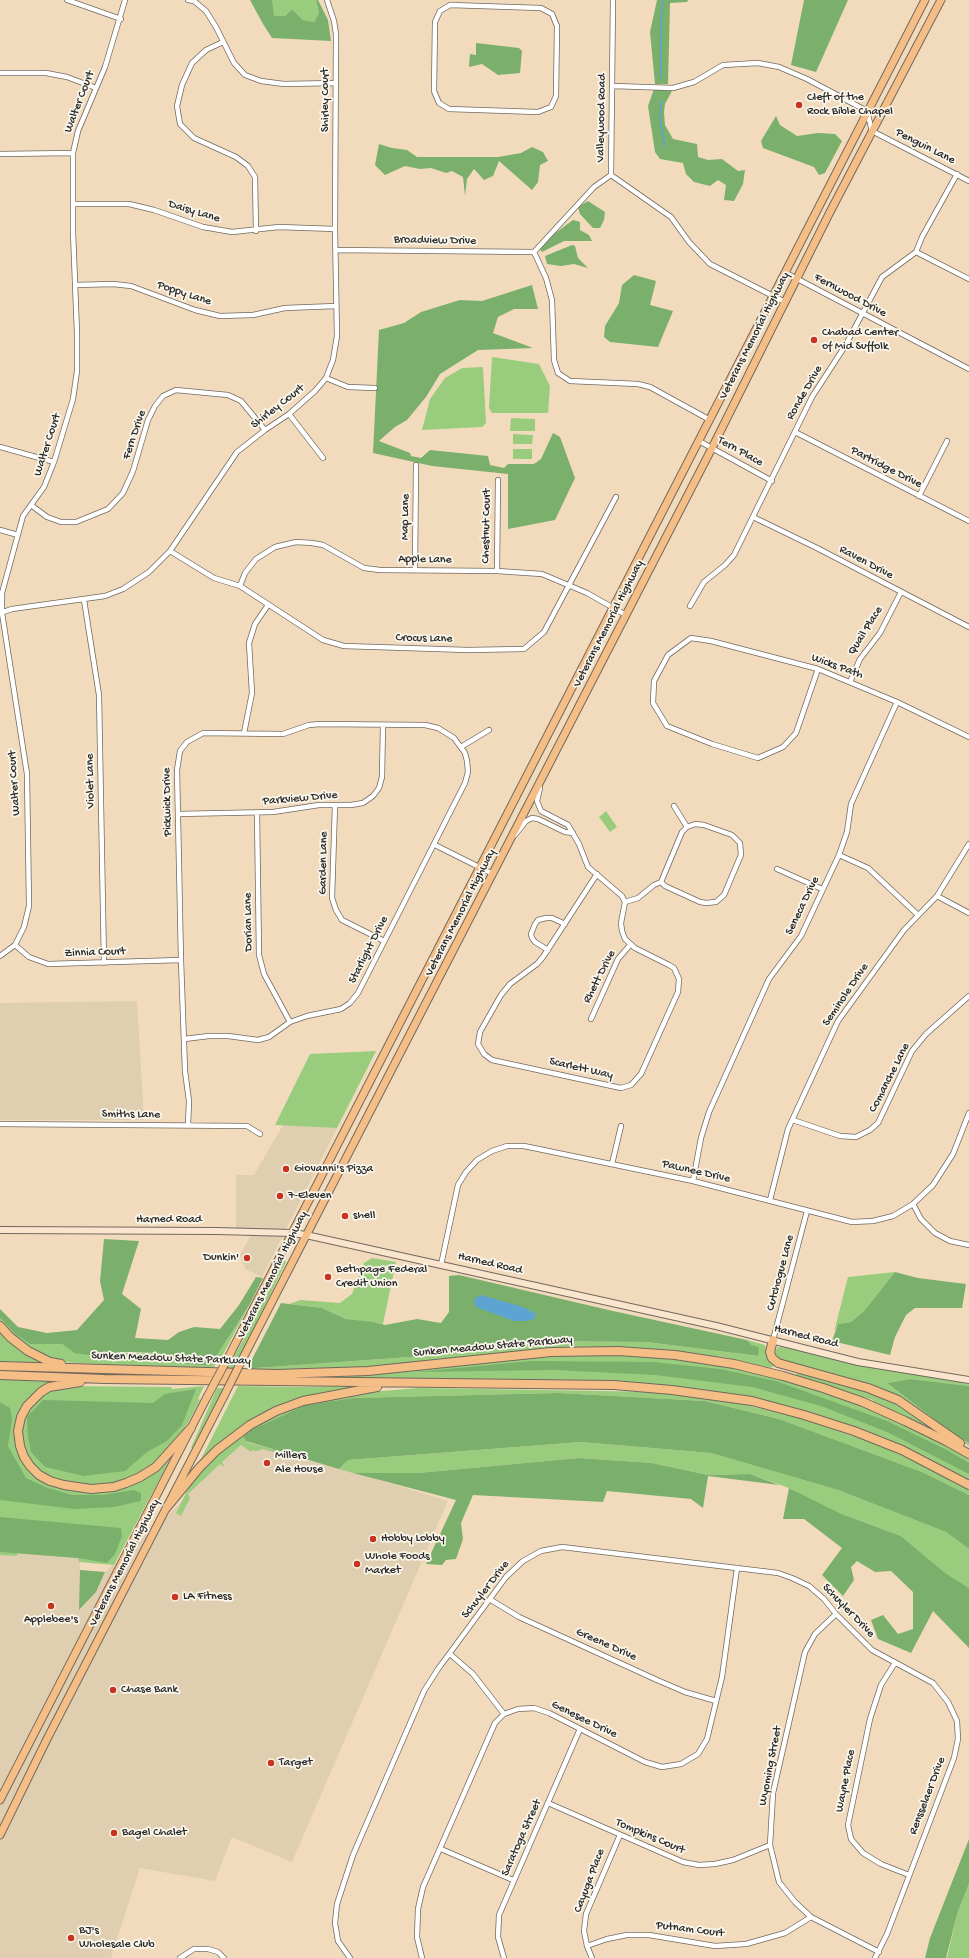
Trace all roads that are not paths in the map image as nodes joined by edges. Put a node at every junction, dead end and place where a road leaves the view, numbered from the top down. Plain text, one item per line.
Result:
1 (67, 0) edge
2 (125, 0) edge
3 (188, 0) edge
4 (327, 0) edge
5 (476, 0) edge
6 (613, 0) edge
7 (925, 0) edge
8 (941, 0) edge
9 (475, 6) junction
10 (121, 19) junction
11 (223, 42) junction
12 (0, 73) edge
13 (336, 83) junction
14 (613, 86) junction
15 (96, 88) junction
16 (867, 112) junction
17 (872, 132) junction
18 (73, 153) junction
19 (0, 154) edge
20 (956, 174) junction
21 (611, 175) junction
22 (969, 181) edge
23 (73, 204) junction
24 (334, 229) junction
25 (256, 231) junction
26 (336, 250) junction
27 (534, 252) junction
28 (916, 252) junction
29 (786, 273) junction
30 (796, 278) junction
31 (969, 279) edge
32 (75, 285) junction
33 (774, 297) junction
34 (785, 302) junction
35 (336, 306) junction
36 (862, 314) junction
37 (969, 369) edge
38 (326, 378) junction
39 (375, 388) dead end
40 (289, 414) junction
41 (710, 420) junction
42 (265, 430) junction
43 (794, 432) junction
44 (700, 441) junction
45 (947, 441) dead end
46 (0, 447) edge
47 (712, 448) junction
48 (323, 458) dead end
49 (54, 462) junction
50 (416, 465) dead end
51 (498, 480) dead end
52 (772, 481) junction
53 (919, 496) junction
54 (616, 498) dead end
55 (31, 506) junction
56 (753, 517) junction
57 (969, 521) edge
58 (0, 530) edge
59 (18, 535) junction
60 (170, 551) junction
61 (415, 570) junction
62 (497, 571) junction
63 (570, 585) junction
64 (240, 586) junction
65 (901, 592) junction
66 (84, 600) junction
67 (268, 606) junction
68 (690, 606) dead end
69 (613, 608) junction
70 (1, 613) edge
71 (626, 615) junction
72 (969, 627) edge
73 (818, 669) junction
74 (850, 682) junction
75 (897, 702) junction
76 (383, 725) junction
77 (489, 730) dead end
78 (244, 733) junction
79 (969, 737) edge
80 (461, 747) junction
81 (542, 778) junction
82 (335, 805) junction
83 (674, 806) dead end
84 (257, 813) junction
85 (178, 814) junction
86 (687, 827) junction
87 (573, 833) junction
88 (969, 844) edge
89 (435, 845) junction
90 (506, 847) junction
91 (839, 855) junction
92 (480, 868) junction
93 (777, 869) dead end
94 (493, 874) junction
95 (596, 874) junction
96 (661, 882) junction
97 (822, 890) junction
98 (937, 896) junction
99 (625, 902) junction
100 (969, 913) edge
101 (918, 915) junction
102 (565, 924) junction
103 (384, 941) junction
104 (15, 945) junction
105 (630, 945) junction
106 (548, 950) junction
107 (0, 956) edge
108 (182, 960) junction
109 (104, 963) junction
110 (969, 996) edge
111 (591, 1019) dead end
112 (290, 1022) junction
113 (184, 1039) junction
114 (969, 1114) edge
115 (793, 1120) junction
116 (0, 1124) edge
117 (188, 1125) junction
118 (621, 1126) dead end
119 (260, 1134) dead end
120 (612, 1164) junction
121 (692, 1181) junction
122 (770, 1200) junction
123 (913, 1204) junction
124 (807, 1211) junction
125 (0, 1230) edge
126 (292, 1233) junction
127 (306, 1235) junction
128 (969, 1245) edge
129 (441, 1265) junction
130 (0, 1326) edge
131 (773, 1340) junction
132 (0, 1366) edge
133 (75, 1368) junction
134 (0, 1375) edge
135 (104, 1379) junction
136 (969, 1380) edge
137 (399, 1383) junction
138 (191, 1428) junction
139 (969, 1449) edge
140 (969, 1454) edge
141 (969, 1485) edge
142 (167, 1507) junction
143 (737, 1568) junction
144 (491, 1600) junction
145 (836, 1614) junction
146 (450, 1654) junction
147 (894, 1663) junction
148 (716, 1701) junction
149 (504, 1714) junction
150 (580, 1729) junction
151 (0, 1800) edge
152 (548, 1803) junction
153 (0, 1835) edge
154 (620, 1835) junction
155 (770, 1845) junction
156 (441, 1849) junction
157 (909, 1875) junction
158 (513, 1880) junction
159 (811, 1917) junction
160 (587, 1946) junction
161 (879, 1952) junction
162 (180, 1958) edge
163 (224, 1958) edge
164 (350, 1958) edge
165 (422, 1958) edge
166 (504, 1958) edge
167 (592, 1958) edge
168 (875, 1958) edge

1 - 10 street
2 - 10 street, Walter Court
3 - 11 street
4 - 13 street, Shirley Court
5 - 9 street
6 - 14 street, Valleywood Road
7 - 16 main road, Veterans Memorial Highway
8 - 17 main road, Veterans Memorial Highway
9 - 9 street
10 - 15 street, Walter Court
11 - 13 street
11 - 25 street
12 - 15 street
13 - 24 street, Shirley Court
14 - 16 street
14 - 21 street, Valleywood Road
15 - 18 street, Walter Court
16 - 17 street
16 - 29 main road, Veterans Memorial Highway
17 - 20 street, Penguin Lane
17 - 30 main road, Veterans Memorial Highway
18 - 19 street
18 - 23 street, Walter Court
20 - 22 street, Penguin Lane
20 - 28 street
21 - 27 street, Valleywood Road
21 - 33 street
23 - 25 street, Daisy Lane
23 - 32 street, Walter Court
24 - 25 street, Daisy Lane
24 - 26 street, Shirley Court
26 - 27 street, Broadview Drive
26 - 35 street, Shirley Court
27 - 41 street
28 - 31 street
28 - 36 street, Ronde Drive
29 - 30 street, Fernwood Drive
29 - 33 main road, Veterans Memorial Highway
30 - 34 main road, Veterans Memorial Highway
30 - 36 street, Fernwood Drive
32 - 35 street, Poppy Lane
32 - 49 street, Walter Court
33 - 34 street
33 - 41 main road, Veterans Memorial Highway
34 - 47 main road, Veterans Memorial Highway
35 - 38 street, Shirley Court
36 - 37 street, Fernwood Drive
36 - 43 street, Ronde Drive
38 - 39 street
38 - 40 street, Shirley Court
40 - 42 street, Shirley Court
40 - 48 street
41 - 44 main road, Veterans Memorial Highway
42 - 55 street, Fern Drive
42 - 60 street, Shirley Court
43 - 52 street, Ronde Drive
43 - 53 street, Partridge Drive
44 - 47 street, Tern Place
44 - 69 main road, Veterans Memorial Highway
45 - 53 street
46 - 49 street
47 - 52 street, Tern Place
47 - 71 main road, Veterans Memorial Highway
49 - 55 street, Walter Court
50 - 61 street, Map Lane
51 - 62 street, Chestnut Court
52 - 56 street, Ronde Drive
53 - 57 street, Partridge Drive
54 - 63 street, Crocus Lane
55 - 59 street, Walter Court
56 - 65 street, Raven Drive
56 - 68 street, Ronde Drive
58 - 59 street
59 - 70 street, Walter Court
60 - 64 street, Crocus Lane
60 - 66 street, Shirley Court
61 - 62 street, Apple Lane
61 - 64 street, Apple Lane
62 - 63 street, Apple Lane
63 - 67 street, Crocus Lane
63 - 69 street, Apple Lane
64 - 67 street, Crocus Lane
65 - 72 street, Raven Drive
65 - 74 street, Quail Place
66 - 70 street, Shirley Court
66 - 109 street, Violet Lane
67 - 78 street
69 - 71 street, Apple Lane
69 - 92 main road, Veterans Memorial Highway
70 - 104 street, Walter Court
71 - 81 main road, Veterans Memorial Highway
73 - 73 street, Wicks Path
73 - 74 street, Wicks Path
74 - 75 street, Wicks Path
75 - 79 street, Wicks Path
75 - 91 street, Seneca Drive
76 - 78 street, Pickwick Drive
76 - 80 street, Pickwick Drive
76 - 82 street, Parkview Drive
77 - 80 street
78 - 85 street, Pickwick Drive
80 - 89 street, Starlight Drive
81 - 87 street
81 - 90 main road, Veterans Memorial Highway
82 - 84 street, Parkview Drive
82 - 103 street, Garden Lane
83 - 86 street
84 - 85 street, Parkview Drive
84 - 112 street, Dorian Lane
85 - 108 street, Pickwick Drive
86 - 96 street
86 - 96 street
87 - 90 street
87 - 95 street
88 - 98 street, Seminole Drive
89 - 92 street
89 - 103 street, Starlight Drive
90 - 94 main road, Veterans Memorial Highway
91 - 97 street, Seneca Drive
91 - 101 street
92 - 94 street
92 - 126 main road, Veterans Memorial Highway
93 - 97 street
94 - 127 main road, Veterans Memorial Highway
95 - 99 street
95 - 102 street, Scarlett Way
96 - 99 street
97 - 121 street, Seneca Drive
98 - 100 street
98 - 101 street, Seminole Drive
99 - 105 street
101 - 115 street, Seminole Drive
102 - 106 street, Scarlett Way
102 - 106 street
103 - 112 street, Starlight Drive
104 - 107 street, Walter Court
104 - 109 street, Zinnia Court
105 - 106 street, Scarlett Way
105 - 111 street, Rhett Drive
108 - 109 street, Zinnia Court
108 - 113 street, Pickwick Drive
110 - 115 street, Comanche Lane
112 - 113 street, Starlight Drive
113 - 117 street, Pickwick Drive
114 - 123 street, Pawnee Drive
115 - 122 street, Seminole Drive
116 - 117 street, Smiths Lane
117 - 119 street, Smiths Lane
118 - 120 street
120 - 121 street, Pawnee Drive
120 - 129 street, Pawnee Drive
121 - 122 street, Pawnee Drive
122 - 124 street, Pawnee Drive
123 - 124 street, Pawnee Drive
123 - 128 street
124 - 131 street, Cutchogue Lane
125 - 126 main road, Harned Road
126 - 127 main road, Harned Road
126 - 138 main road, Veterans Memorial Highway, bridge
127 - 129 main road, Harned Road
127 - 142 main road, Veterans Memorial Highway, bridge
129 - 131 main road, Harned Road
130 - 133 highway
131 - 136 main road, Harned Road
131 - 139 highway
132 - 133 highway, Sunken Meadow State Parkway
133 - 140 highway, Sunken Meadow State Parkway
134 - 135 highway, Sunken Meadow State Parkway
135 - 137 highway, Sunken Meadow State Parkway
135 - 138 highway
137 - 141 highway, Sunken Meadow State Parkway
137 - 142 highway
138 - 151 main road, Veterans Memorial Highway
142 - 153 main road, Veterans Memorial Highway
143 - 144 street, Schuyler Drive
143 - 145 street, Schuyler Drive
143 - 148 street, Genesee Drive
144 - 146 street, Schuyler Drive
144 - 148 street, Greene Drive
145 - 147 street, Schuyler Drive
145 - 155 street, Wyoming Street
146 - 149 street
146 - 164 street, Schuyler Drive
147 - 157 street, Rensselaer Drive
147 - 157 street, Wayne Place
148 - 150 street, Genesee Drive
149 - 150 street, Genesee Drive
149 - 156 street
150 - 152 street, Saratoga Street
152 - 154 street, Tompkins Court
152 - 158 street, Saratoga Street
154 - 155 street, Tompkins Court
154 - 160 street, Cayuga Place
155 - 159 street, Wyoming Street
156 - 158 street
156 - 165 street
157 - 161 street, Rensselaer Drive
158 - 166 street, Saratoga Street
159 - 160 street, Putnam Court
159 - 161 street, Wyoming Street
160 - 167 street, Cayuga Place
161 - 168 street, Rensselaer Drive
162 - 163 street

